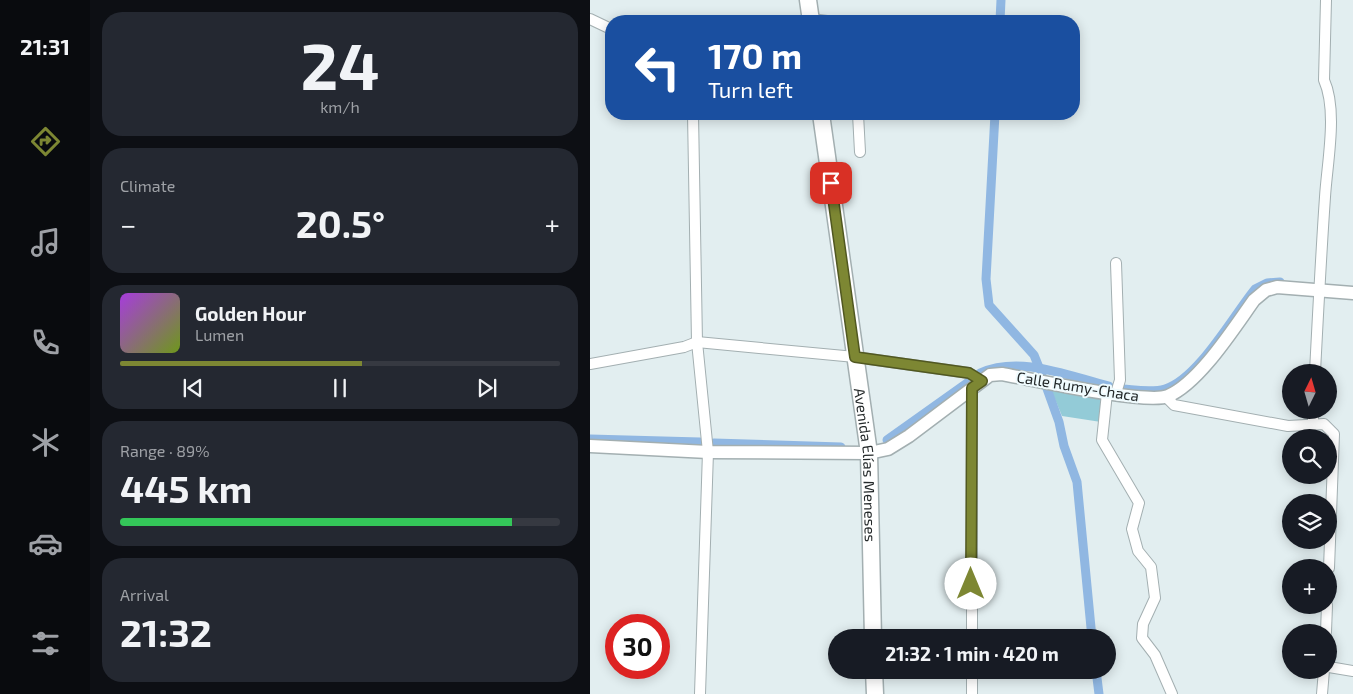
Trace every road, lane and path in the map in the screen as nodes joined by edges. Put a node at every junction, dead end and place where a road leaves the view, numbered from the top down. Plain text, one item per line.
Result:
1 (808, 0) edge
2 (1326, 0) edge
3 (814, 15) edge
4 (590, 19) edge
5 (605, 25) edge
6 (693, 120) edge
7 (822, 120) edge
8 (858, 120) edge
9 (860, 152) dead end
10 (1116, 263) dead end
11 (1319, 285) junction
12 (1353, 293) edge
13 (697, 342) junction
14 (855, 357) junction
15 (590, 364) edge
16 (1315, 364) edge
17 (977, 385) junction
18 (1111, 393) junction
19 (1166, 397) junction
20 (1313, 419) edge
21 (1313, 425) junction
22 (590, 446) edge
23 (708, 452) junction
24 (869, 453) junction
25 (1329, 559) edge
26 (873, 629) edge
27 (972, 629) edge
28 (1337, 668) edge
29 (1353, 671) edge
30 (874, 679) edge
31 (972, 679) edge
32 (1323, 679) edge
33 (700, 694) edge
34 (875, 694) edge
35 (972, 694) edge
36 (1172, 694) edge
37 (1322, 694) edge

1 - 3 main road
2 - 11 street
4 - 5 street
6 - 13 street
7 - 14 main road, Avenida Elías Meneses
8 - 9 street
10 - 18 street
11 - 12 street
11 - 16 street
11 - 19 street
13 - 14 street
13 - 15 street
13 - 23 street
14 - 17 street
14 - 24 main road, Avenida Elías Meneses
17 - 18 street, Calle Rumy-Chaca
17 - 24 street, Calle Rumy-Chaca
17 - 27 street
18 - 19 street, Calle Rumy-Chaca
18 - 36 street
19 - 21 street
20 - 21 street
21 - 25 street
22 - 23 street, Calle Rumy-Chaca
23 - 24 street, Calle Rumy-Chaca
23 - 33 street
24 - 26 main road, Avenida Elías Meneses
28 - 29 street
30 - 34 main road
31 - 35 street
32 - 37 street

